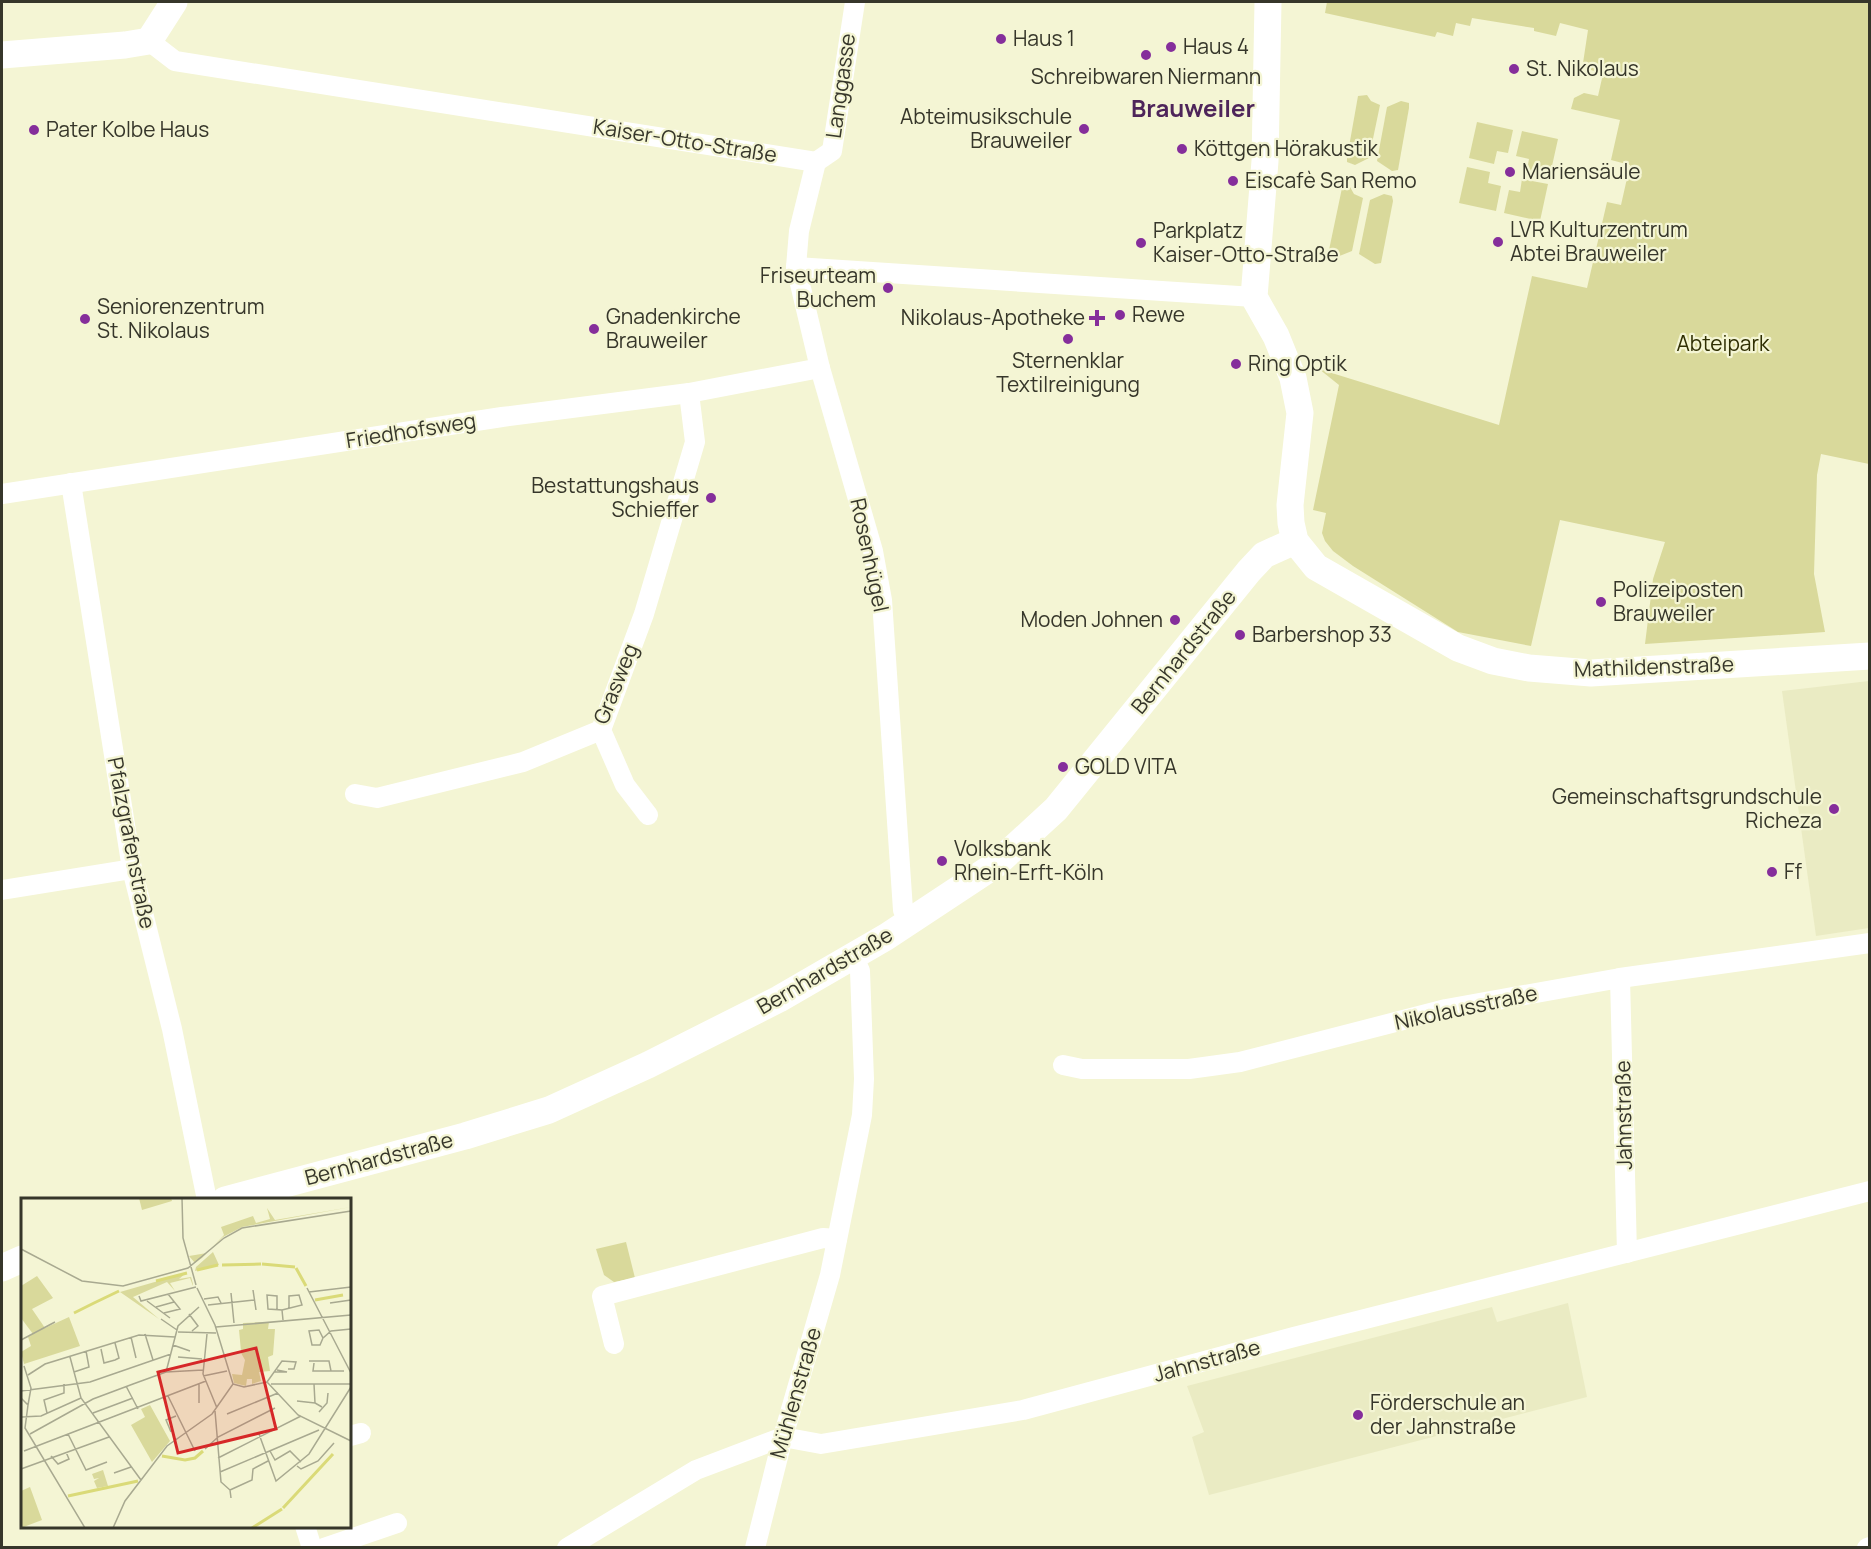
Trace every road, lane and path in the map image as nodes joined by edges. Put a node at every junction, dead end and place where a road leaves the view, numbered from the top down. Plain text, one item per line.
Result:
1 (174, 2) edge
2 (855, 2) edge
3 (1268, 2) edge
4 (149, 41) junction
5 (2, 55) edge
6 (816, 162) junction
7 (796, 267) junction
8 (1254, 297) junction
9 (820, 368) junction
10 (689, 393) junction
11 (71, 483) junction
12 (2, 494) edge
13 (1295, 541) junction
14 (1869, 656) edge
15 (601, 730) junction
16 (355, 794) dead end
17 (648, 816) dead end
18 (132, 869) junction
19 (2, 890) edge
20 (909, 921) junction
21 (1869, 943) edge
22 (853, 956) junction
23 (1620, 978) junction
24 (1064, 1065) dead end
25 (1869, 1191) edge
26 (207, 1198) edge
27 (232, 1198) edge
28 (837, 1239) junction
29 (1627, 1253) junction
30 (21, 1259) edge
31 (2, 1268) edge
32 (614, 1344) dead end
33 (783, 1437) junction
34 (397, 1523) dead end
35 (305, 1528) edge
36 (312, 1548) edge
37 (324, 1548) edge
38 (567, 1548) edge
39 (755, 1548) edge

1 - 4 street
2 - 6 street, Langgasse
3 - 8 street
4 - 5 street
4 - 6 street, Kaiser-Otto-Straße
6 - 7 street
7 - 8 street
7 - 9 street, Rosenhügel
8 - 13 street
9 - 10 street, Friedhofsweg
9 - 20 street, Rosenhügel
10 - 11 street, Friedhofsweg
10 - 15 street, Grasweg
11 - 12 street, Friedhofsweg
11 - 18 street, Pfalzgrafenstraße
13 - 14 street, Mathildenstraße
13 - 20 street, Bernhardstraße
15 - 16 street, Grasweg
15 - 17 street
18 - 19 street
18 - 26 street, Pfalzgrafenstraße
20 - 22 street, Bernhardstraße
21 - 23 street, Nikolausstraße
22 - 27 street, Bernhardstraße
22 - 28 street, Mühlenstraße
23 - 24 street, Nikolausstraße
23 - 29 street, Jahnstraße
25 - 29 street, Jahnstraße
28 - 32 street
28 - 33 street, Mühlenstraße
29 - 33 street, Jahnstraße
30 - 31 street
33 - 38 street
33 - 39 street, Mühlenstraße
34 - 37 street
35 - 36 street

